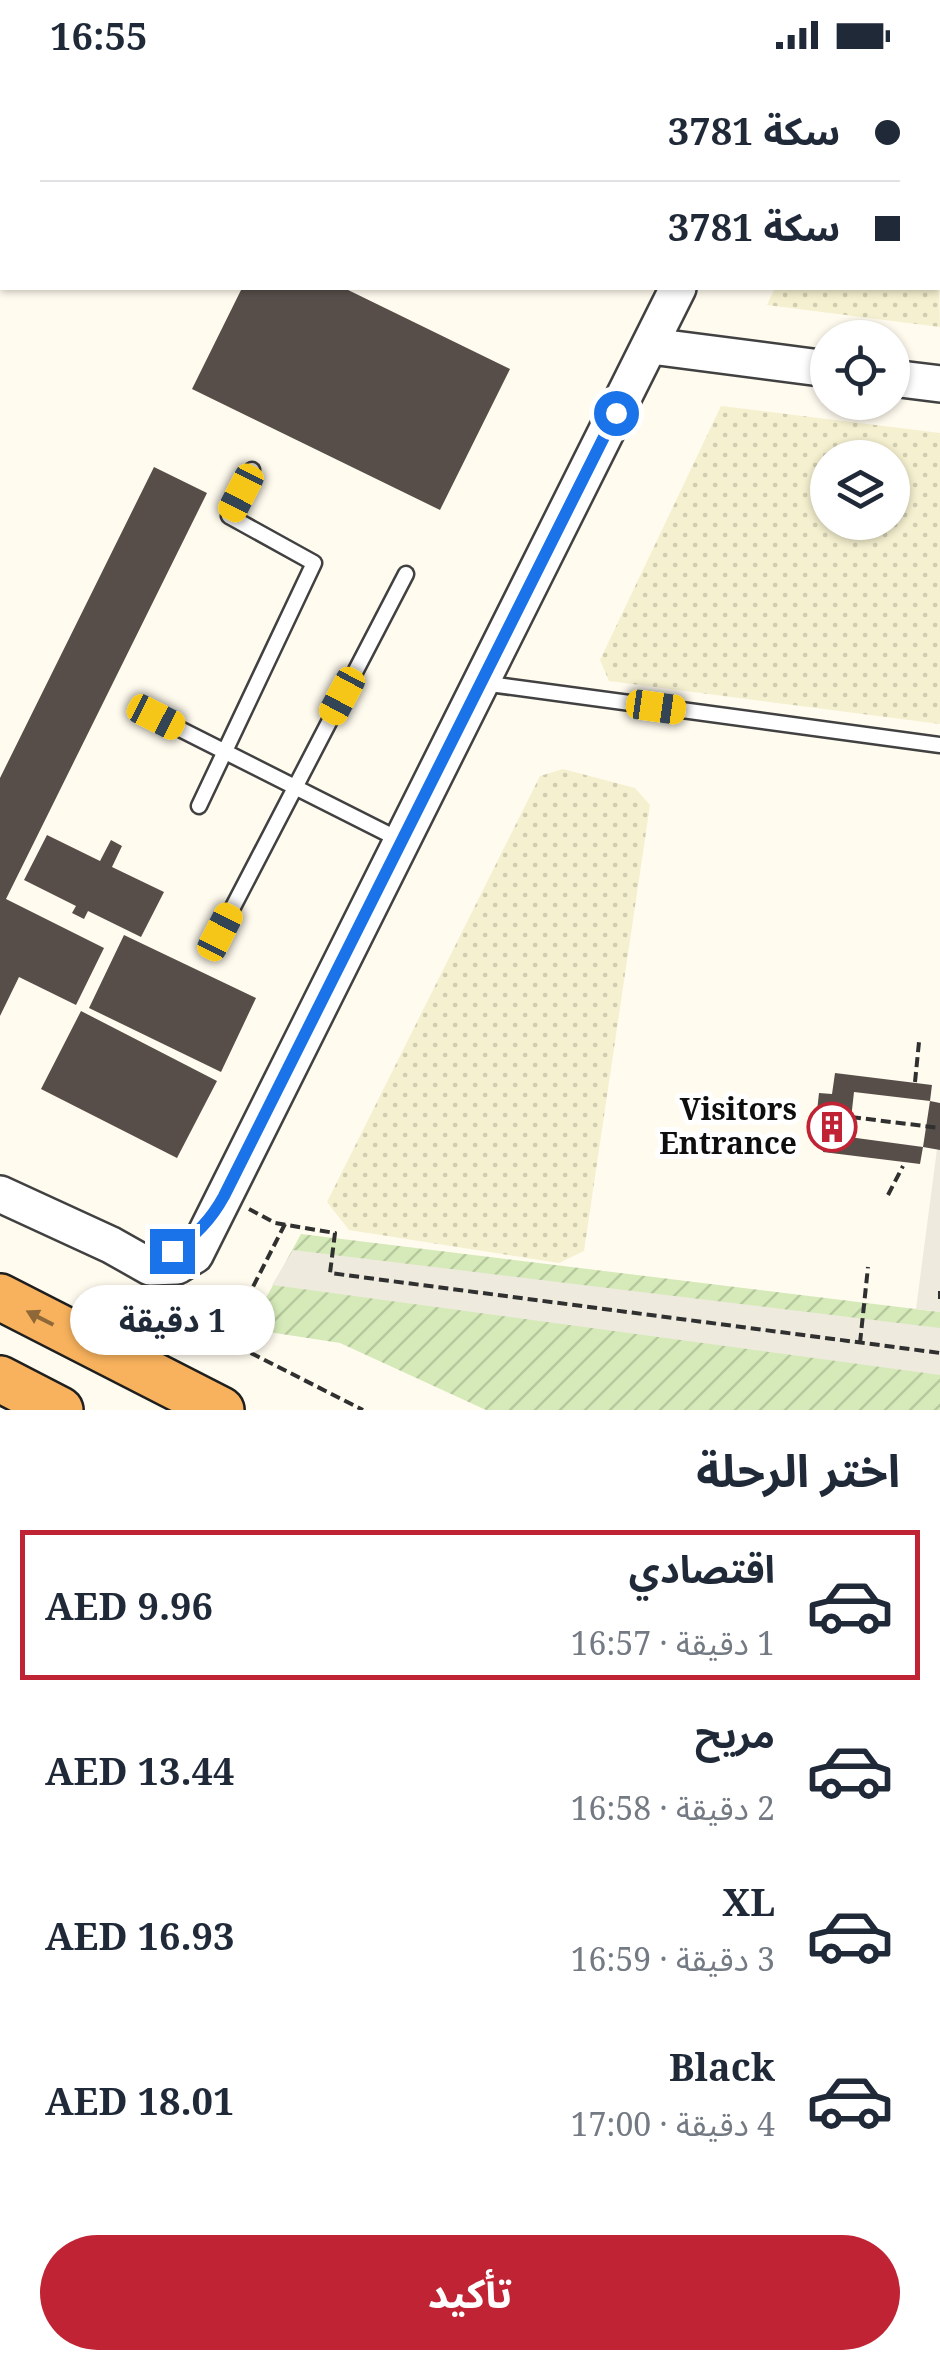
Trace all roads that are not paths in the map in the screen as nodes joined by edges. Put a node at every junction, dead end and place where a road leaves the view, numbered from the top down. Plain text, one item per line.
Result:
1 (677, 290) edge
2 (650, 346) junction
3 (810, 367) edge
4 (910, 380) edge
5 (940, 384) edge
6 (252, 470) dead end
7 (406, 574) dead end
8 (481, 683) junction
9 (156, 717) dead end
10 (940, 745) edge
11 (225, 752) junction
12 (294, 787) junction
13 (200, 806) dead end
14 (402, 841) junction
15 (220, 932) dead end
16 (0, 1194) edge
17 (0, 1298) edge
18 (0, 1379) edge
19 (60, 1410) edge
20 (221, 1410) edge

1 - 2 street
2 - 3 street
2 - 8 street
4 - 5 street
6 - 11 lane
7 - 12 lane
8 - 10 lane
8 - 14 street
9 - 11 lane
11 - 12 lane
11 - 13 lane
12 - 14 lane
12 - 15 lane
14 - 16 street
20 -> 17 highway
18 - 19 highway

